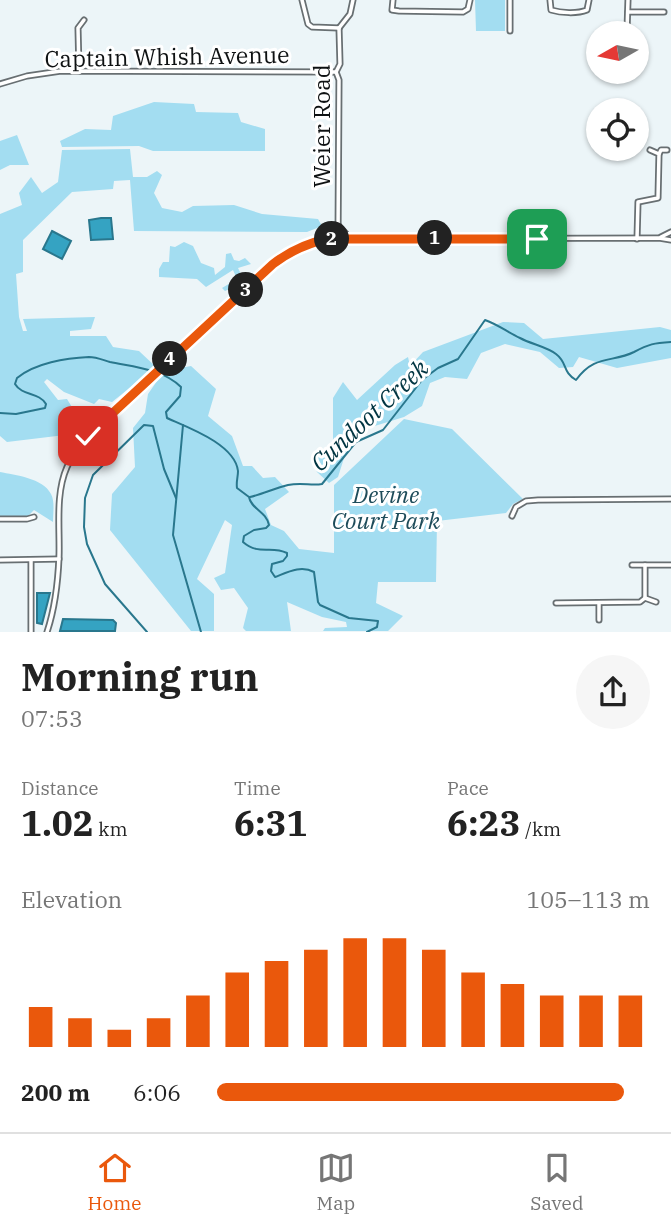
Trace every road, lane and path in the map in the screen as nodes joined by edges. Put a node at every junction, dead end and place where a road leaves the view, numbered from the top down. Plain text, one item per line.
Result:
1 (302, 0) edge
2 (354, 0) edge
3 (393, 0) edge
4 (471, 0) edge
5 (510, 0) edge
6 (550, 0) edge
7 (589, 0) edge
8 (628, 0) edge
9 (628, 12) junction
10 (664, 12) dead end
11 (84, 20) dead end
12 (628, 21) edge
13 (339, 28) junction
14 (510, 31) dead end
15 (79, 71) junction
16 (336, 72) junction
17 (0, 84) edge
18 (650, 150) dead end
19 (667, 150) dead end
20 (659, 154) junction
21 (338, 224) junction
22 (671, 232) edge
23 (352, 238) junction
24 (660, 238) junction
25 (338, 239) junction
26 (636, 239) junction
27 (671, 240) edge
28 (671, 499) edge
29 (512, 516) dead end
30 (34, 517) dead end
31 (0, 519) edge
32 (31, 559) junction
33 (59, 559) junction
34 (0, 560) edge
35 (632, 565) dead end
36 (645, 565) junction
37 (671, 565) edge
38 (645, 598) junction
39 (656, 602) dead end
40 (556, 603) dead end
41 (599, 603) junction
42 (599, 620) dead end
43 (31, 632) edge
44 (47, 632) edge

1 - 13 street
2 - 13 street
3 - 4 street
5 - 14 street
6 - 7 street
8 - 9 street
9 - 10 street
9 - 12 street
11 - 15 street
13 - 16 street, Weier Road
15 - 16 street, Captain Whish Avenue
15 - 17 street, Captain Whish Avenue
16 - 21 street, Weier Road
18 - 20 street
19 - 20 street
20 - 26 street
21 - 23 street
21 - 25 street, Weier Road
22 - 24 street
23 - 25 street
23 - 26 street
24 - 26 street
24 - 27 street
25 - 33 street
28 - 29 street
30 - 31 street
32 - 33 street
32 - 34 street
32 - 43 street
33 - 44 street
35 - 36 street
36 - 37 street
36 - 38 street
38 - 39 street
38 - 41 street
40 - 41 street
41 - 42 street

